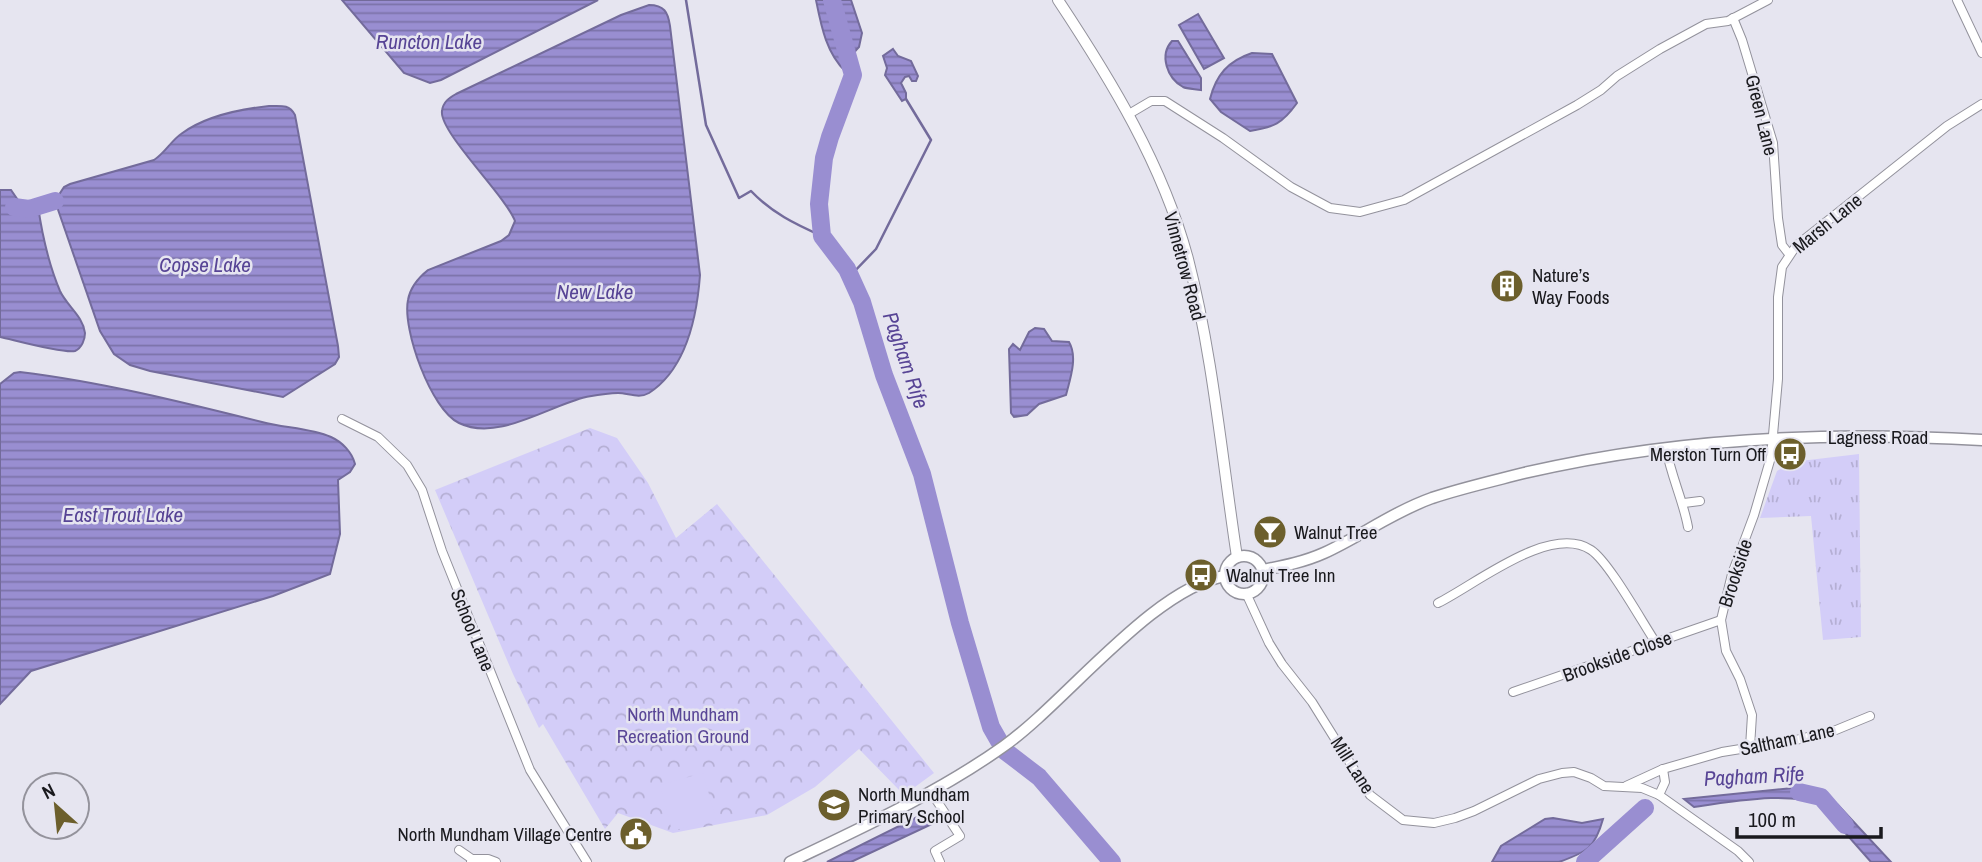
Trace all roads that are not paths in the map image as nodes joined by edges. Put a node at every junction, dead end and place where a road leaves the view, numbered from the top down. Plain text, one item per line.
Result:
1 (1058, 0) edge
2 (1768, 0) edge
3 (1957, 0) edge
4 (1733, 19) junction
5 (1982, 53) edge
6 (1982, 104) edge
7 (1129, 114) junction
8 (1789, 254) junction
9 (342, 419) dead end
10 (1774, 439) junction
11 (1982, 440) edge
12 (1666, 448) junction
13 (1700, 501) dead end
14 (1684, 503) junction
15 (1688, 527) dead end
16 (1237, 558) junction
17 (1263, 570) junction
18 (1225, 576) junction
19 (1246, 593) junction
20 (1453, 596) junction
21 (1438, 603) dead end
22 (1457, 605) dead end
23 (1721, 620) junction
24 (1656, 643) junction
25 (1513, 692) dead end
26 (1870, 716) dead end
27 (1750, 747) junction
28 (1663, 769) junction
29 (1623, 788) junction
30 (931, 792) junction
31 (1659, 795) junction
32 (459, 850) dead end
33 (472, 861) edge
34 (496, 862) edge
35 (587, 862) edge
36 (790, 862) edge
37 (940, 862) edge
38 (1749, 862) edge

1 - 7 street, Vinnetrow Road
2 - 4 street
3 - 5 street
4 - 7 street
4 - 8 street, Green Lane
6 - 8 street, Marsh Lane
7 - 16 street, Vinnetrow Road
8 - 10 street, Marsh Lane
9 - 35 street, School Lane
10 - 11 main road, Lagness Road
10 - 12 main road, Lagness Road
10 - 23 street, Brookside
12 - 14 street
12 - 17 main road, Lagness Road
13 - 14 street
14 - 15 street
16 - 17 main road
16 - 18 main road
17 - 19 main road
18 - 19 main road
18 - 30 main road
19 - 29 street, Mill Lane
20 - 21 street
20 - 22 street
20 - 24 street
23 - 24 street, Brookside Close
23 - 27 street, Brookside
24 - 25 street, Brookside Close
26 - 27 street, Saltham Lane
27 - 28 street, Saltham Lane
28 - 29 street, Saltham Lane
28 - 31 street
29 - 31 street, Mill Lane
30 - 36 main road
30 - 37 street
31 - 38 street
32 - 33 street
33 - 34 street

